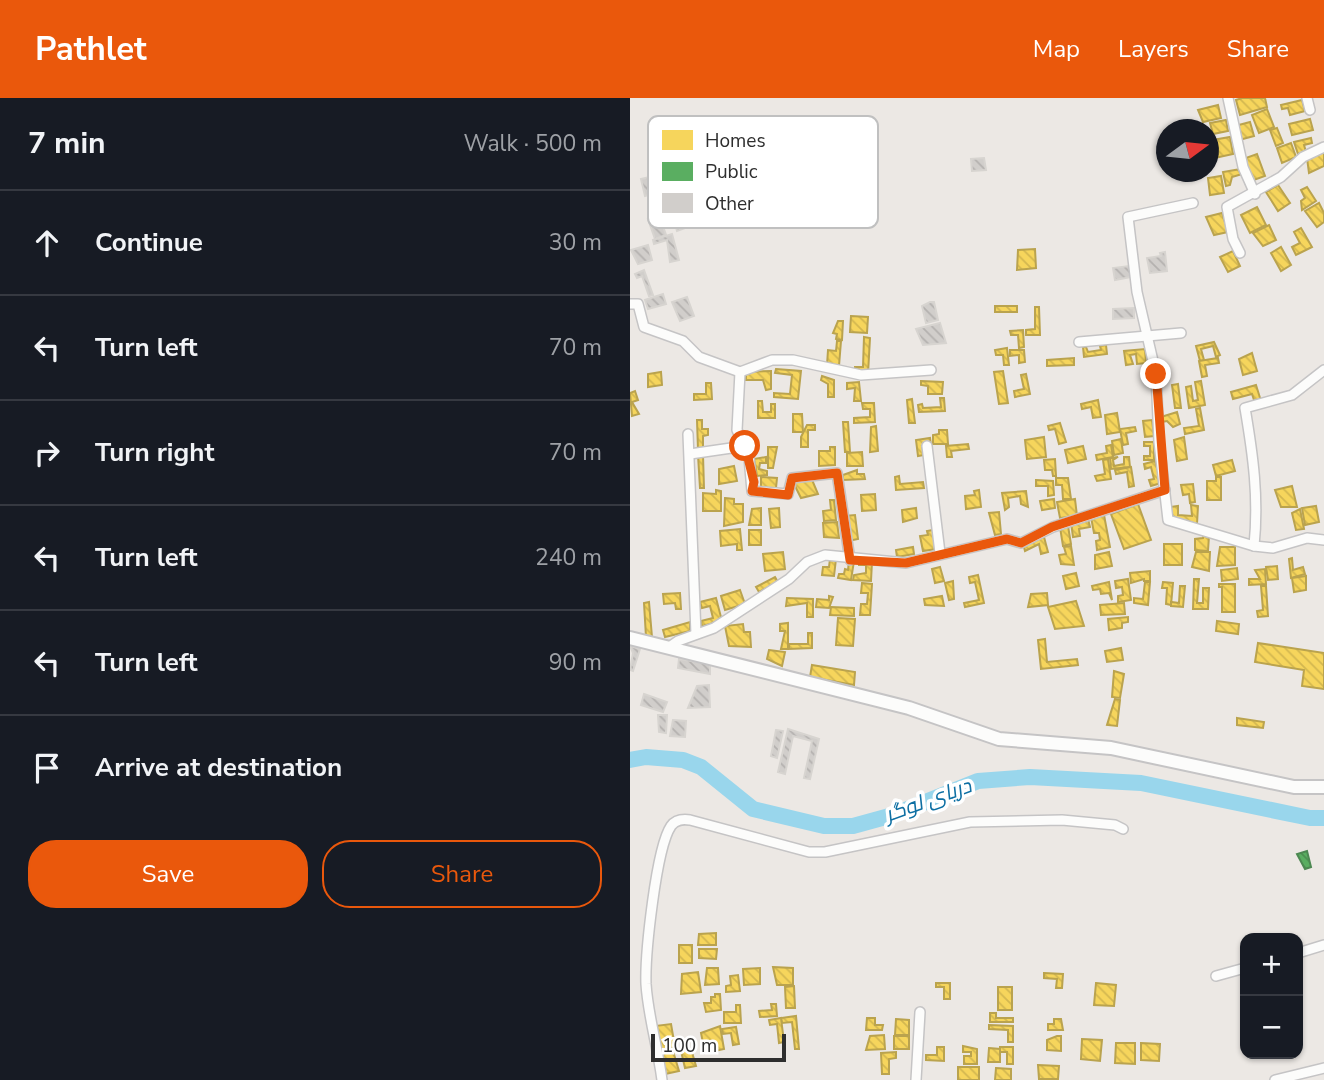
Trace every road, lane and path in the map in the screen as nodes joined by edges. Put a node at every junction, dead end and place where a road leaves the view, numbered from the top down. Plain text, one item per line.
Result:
1 (1228, 98) edge
2 (1307, 98) edge
3 (1310, 110) dead end
4 (1324, 147) edge
5 (1255, 194) junction
6 (1193, 203) dead end
7 (1240, 253) dead end
8 (630, 304) edge
9 (1181, 333) dead end
10 (1145, 336) junction
11 (1079, 342) dead end
12 (931, 370) dead end
13 (1324, 370) edge
14 (740, 372) junction
15 (688, 434) dead end
16 (745, 446) junction
17 (927, 446) dead end
18 (690, 454) junction
19 (1165, 490) junction
20 (1324, 540) edge
21 (1254, 546) junction
22 (940, 553) junction
23 (850, 560) junction
24 (696, 634) junction
25 (630, 638) edge
26 (668, 648) junction
27 (1324, 787) edge
28 (1123, 829) dead end
29 (1324, 946) edge
30 (1303, 952) edge
31 (1240, 969) edge
32 (1216, 976) dead end
33 (920, 1012) dead end
34 (1324, 1068) edge
35 (1294, 1078) edge
36 (662, 1080) edge
37 (916, 1080) edge
38 (1275, 1080) edge

1 - 5 street
2 - 3 street
4 - 5 street
5 - 7 street
6 - 10 street
8 - 14 street
9 - 10 street
10 - 11 street
10 - 19 street
12 - 14 street
13 - 21 street
14 - 16 street
15 - 18 street
16 - 18 street
16 - 23 street
17 - 22 street
18 - 24 street
19 - 21 street
19 - 22 street
20 - 21 street
22 - 23 street
23 - 24 street
24 - 26 street
25 - 26 street
26 - 27 street
28 - 36 street
29 - 30 street
31 - 32 street
33 - 37 street
34 - 35 street
35 - 38 street

